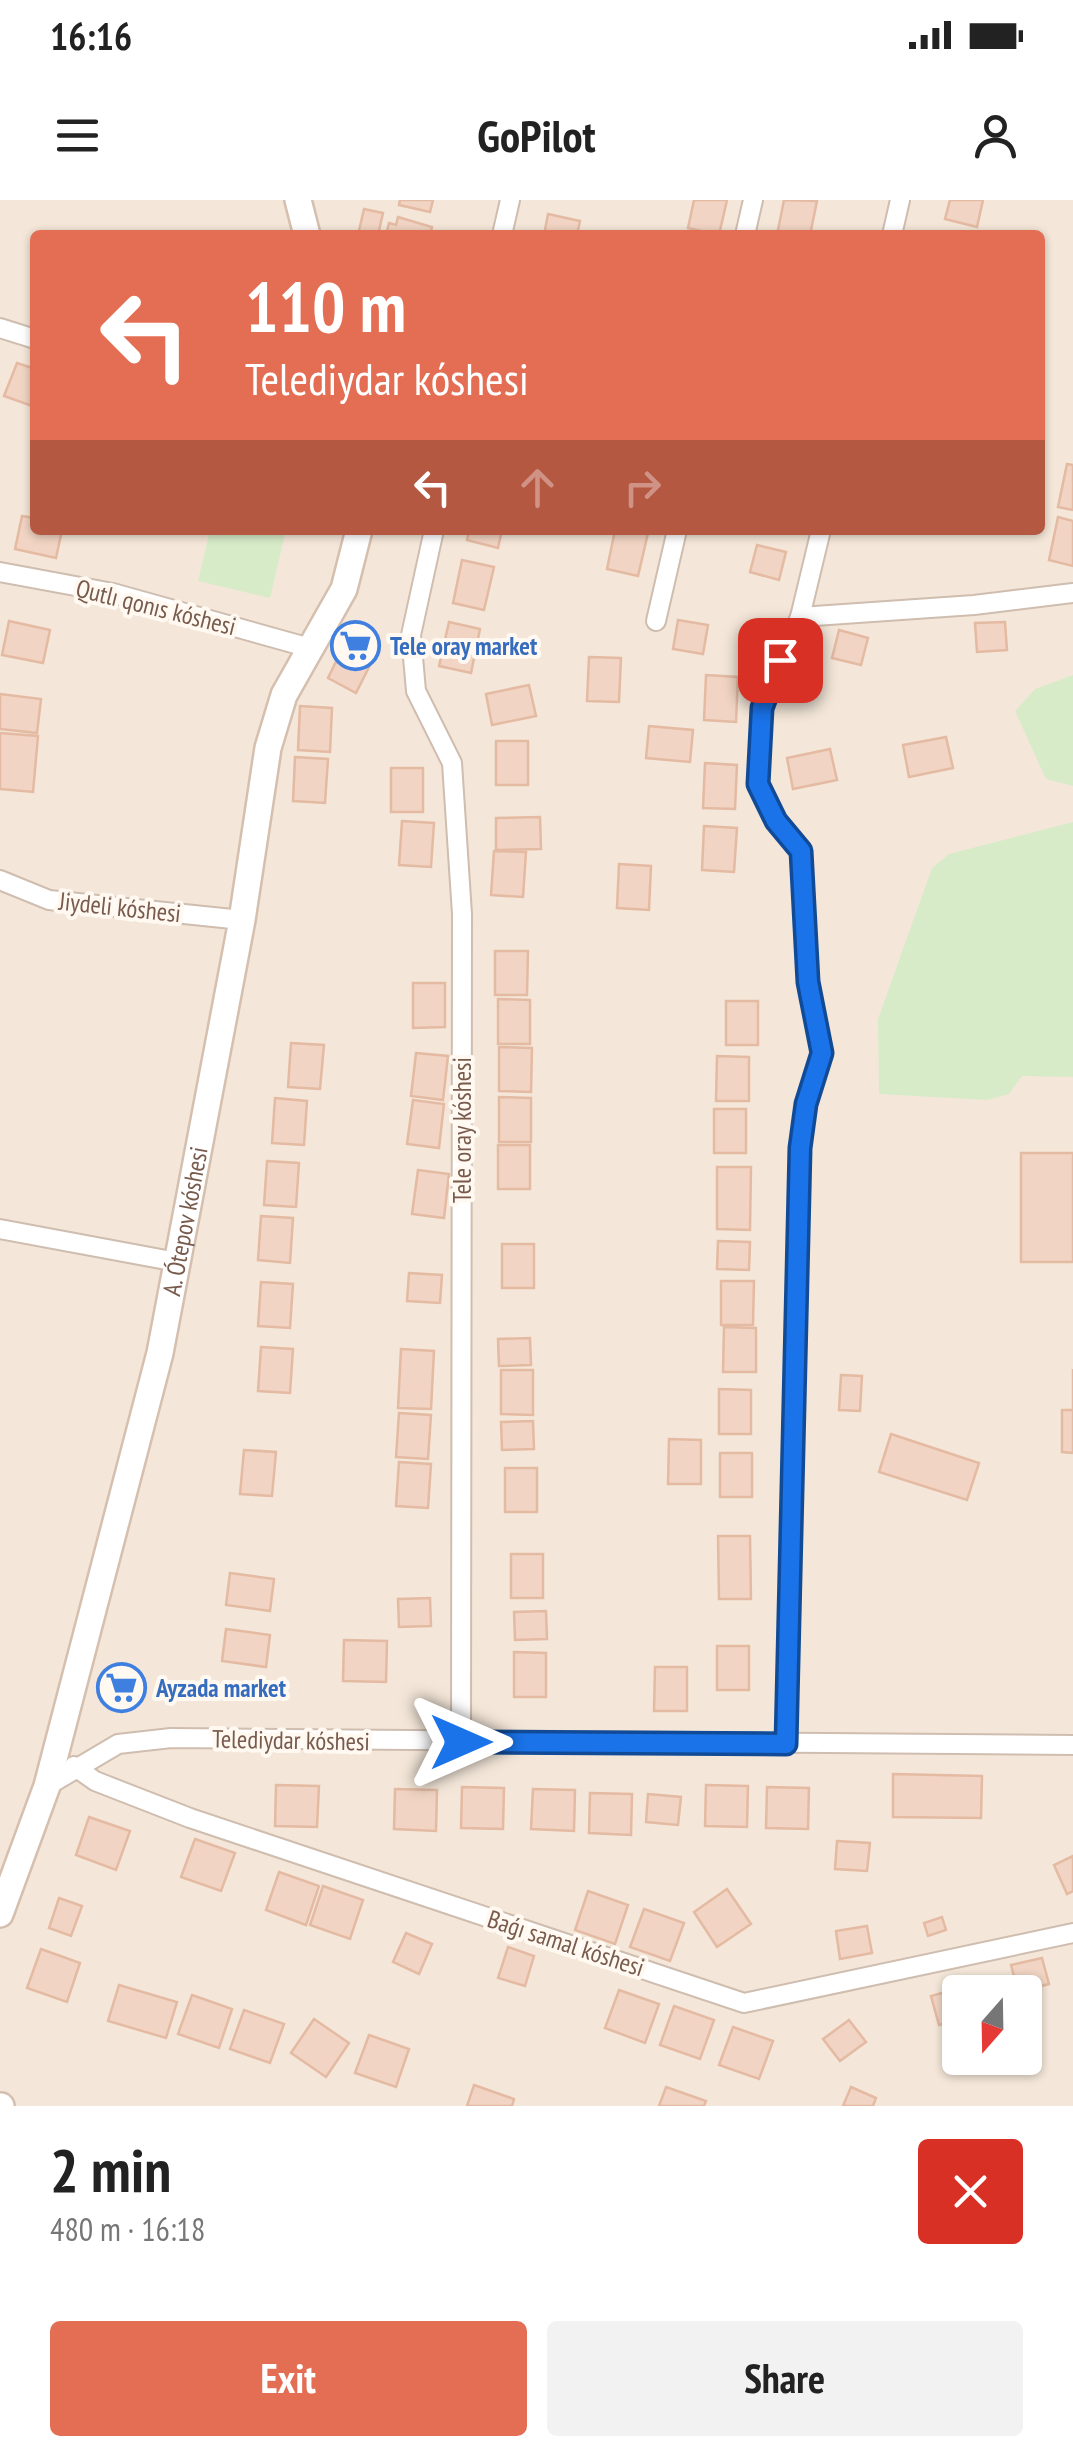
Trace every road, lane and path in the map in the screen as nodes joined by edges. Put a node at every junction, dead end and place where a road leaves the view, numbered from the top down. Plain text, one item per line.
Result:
1 (298, 200) edge
2 (510, 200) edge
3 (753, 200) edge
4 (900, 200) edge
5 (306, 230) edge
6 (503, 230) edge
7 (746, 230) edge
8 (893, 230) edge
9 (0, 328) edge
10 (30, 337) edge
11 (358, 535) edge
12 (433, 535) edge
13 (676, 535) edge
14 (820, 535) edge
15 (0, 572) edge
16 (1073, 593) edge
17 (800, 617) junction
18 (656, 621) dead end
19 (310, 648) junction
20 (0, 880) edge
21 (242, 920) junction
22 (0, 1230) edge
23 (177, 1262) junction
24 (461, 1742) junction
25 (786, 1744) junction
26 (1073, 1745) edge
27 (74, 1766) junction
28 (47, 1786) junction
29 (0, 1914) edge
30 (1073, 1933) edge

1 - 5 street
2 - 6 street
3 - 7 street
4 - 8 street
9 - 10 street
11 - 19 street, A. Ótepov kóshesi
12 - 24 street, Tele oray kóshesi
13 - 18 street
14 - 17 street
15 - 19 street, Qutlı qonıs kóshesi
16 - 17 street
17 - 25 street
19 - 21 street, A. Ótepov kóshesi
20 - 21 street, Jiydeli kóshesi
21 - 23 street, A. Ótepov kóshesi
22 - 23 street
23 - 28 street, A. Ótepov kóshesi
24 - 25 street, Telediydar kóshesi
24 - 27 street, Telediydar kóshesi
25 - 26 street, Telediydar kóshesi
27 - 28 street, Telediydar kóshesi
27 - 30 street, Baǵı samal kóshesi
28 - 29 street, A. Ótepov kóshesi

